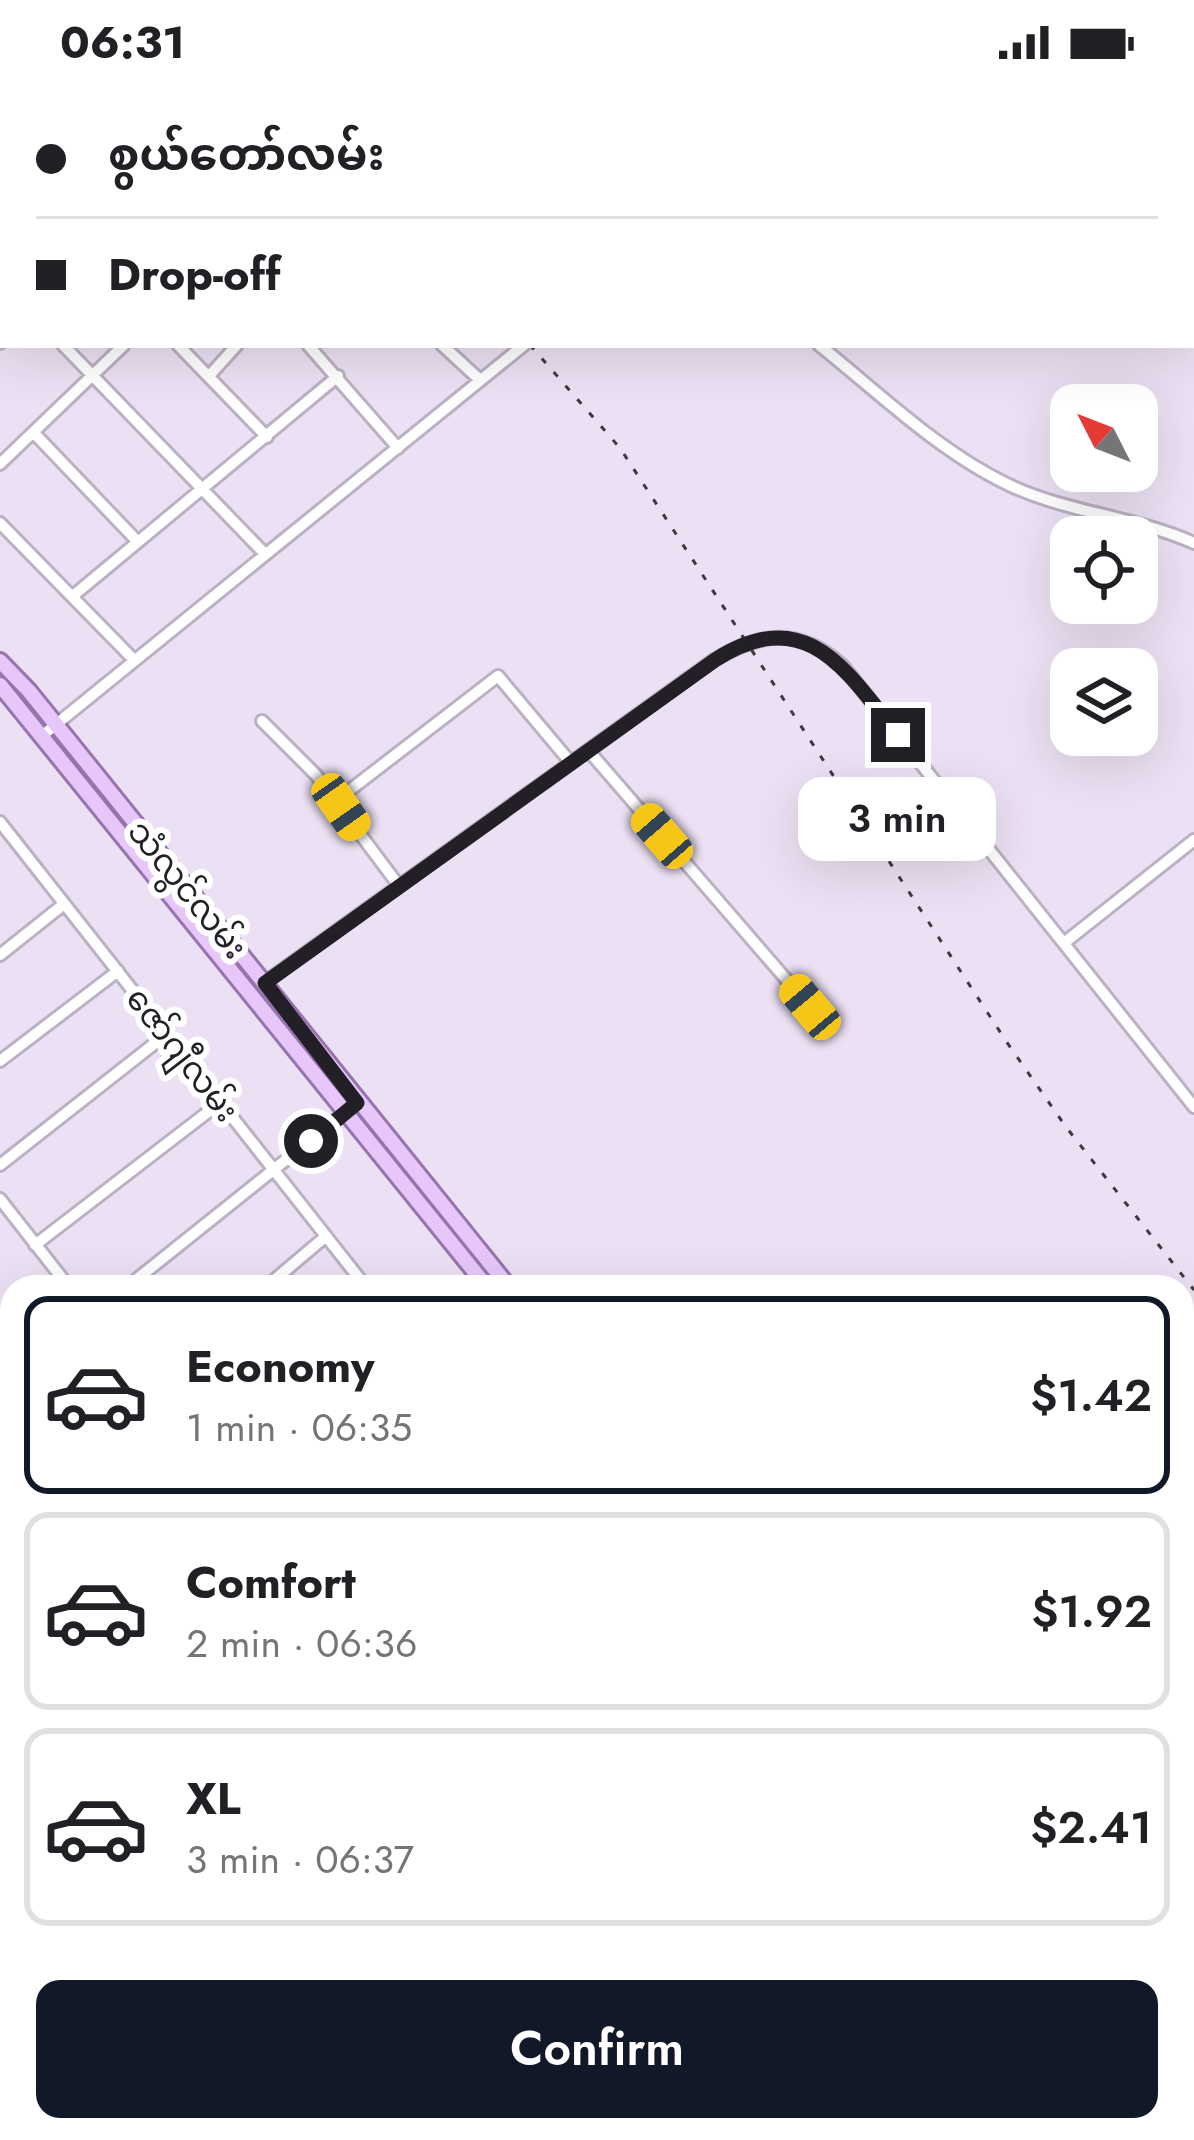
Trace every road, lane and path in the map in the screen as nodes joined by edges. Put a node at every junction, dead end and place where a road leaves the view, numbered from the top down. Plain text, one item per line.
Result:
1 (65, 348) edge
2 (121, 348) edge
3 (181, 348) edge
4 (234, 348) edge
5 (311, 348) edge
6 (445, 348) edge
7 (520, 348) edge
8 (822, 348) edge
9 (92, 376) junction
10 (209, 376) junction
11 (338, 376) junction
12 (481, 380) junction
13 (34, 433) junction
14 (267, 437) junction
15 (398, 448) junction
16 (0, 464) edge
17 (202, 489) junction
18 (0, 523) edge
19 (137, 542) junction
20 (1194, 543) edge
21 (265, 554) junction
22 (74, 595) junction
23 (134, 660) junction
24 (0, 661) edge
25 (0, 685) edge
26 (262, 721) dead end
27 (56, 724) junction
28 (43, 735) junction
29 (588, 751) junction
30 (571, 763) junction
31 (337, 800) junction
32 (0, 822) edge
33 (1194, 840) edge
34 (399, 886) junction
35 (64, 904) junction
36 (211, 917) junction
37 (197, 928) junction
38 (1064, 943) junction
39 (0, 955) edge
40 (118, 971) junction
41 (265, 983) junction
42 (810, 1007) dead end
43 (168, 1033) junction
44 (0, 1061) edge
45 (221, 1102) junction
46 (1194, 1107) edge
47 (351, 1108) junction
48 (0, 1165) edge
49 (276, 1170) junction
50 (0, 1199) edge
51 (325, 1237) junction
52 (35, 1245) junction
53 (59, 1275) edge
54 (142, 1275) edge
55 (280, 1275) edge
56 (356, 1275) edge
57 (478, 1275) edge
58 (498, 1275) edge

1 - 9 street
2 - 9 street
3 - 10 street
4 - 10 street
5 - 11 street
6 - 12 street
7 - 12 street
8 - 20 street
9 - 13 street
9 - 17 street
10 - 14 street
11 - 14 street
11 - 15 street
12 - 15 street
13 - 16 street
13 - 19 street
14 - 17 street
15 - 21 street
17 - 19 street
17 - 21 street
18 - 22 street
19 - 22 street
21 - 23 street
22 - 23 street
23 - 27 street
24 - 27 main road, သံလွင်လမ်း
25 - 28 main road, သံလွင်လမ်း
26 - 31 street
27 - 28 street
27 - 36 main road, သံလွင်လမ်း
28 - 37 main road, သံလွင်လမ်း
29 - 30 street
29 - 38 street
29 - 42 street
30 - 31 street
30 - 34 street
31 - 34 street
32 - 35 street, ဇော်ဂျီလမ်း
33 - 38 street
34 - 41 street
35 - 39 street
35 - 40 street, ဇော်ဂျီလမ်း
36 - 37 main road
36 - 41 main road, သံလွင်လမ်း
37 - 47 main road, သံလွင်လမ်း
38 - 46 street
40 - 43 street, ဇော်ဂျီလမ်း
40 - 44 street
41 - 47 main road, သံလွင်လမ်း
43 - 45 street, ဇော်ဂျီလမ်း
43 - 48 street
45 - 49 street, ဇော်ဂျီလမ်း
45 - 52 street
47 - 49 street
47 - 57 main road, သံလွင်လမ်း
47 - 58 main road, သံလွင်လမ်း
49 - 51 street, ဇော်ဂျီလမ်း
49 - 54 street
50 - 52 street
51 - 55 street
51 - 56 street, ဇော်ဂျီလမ်း
52 - 53 street

